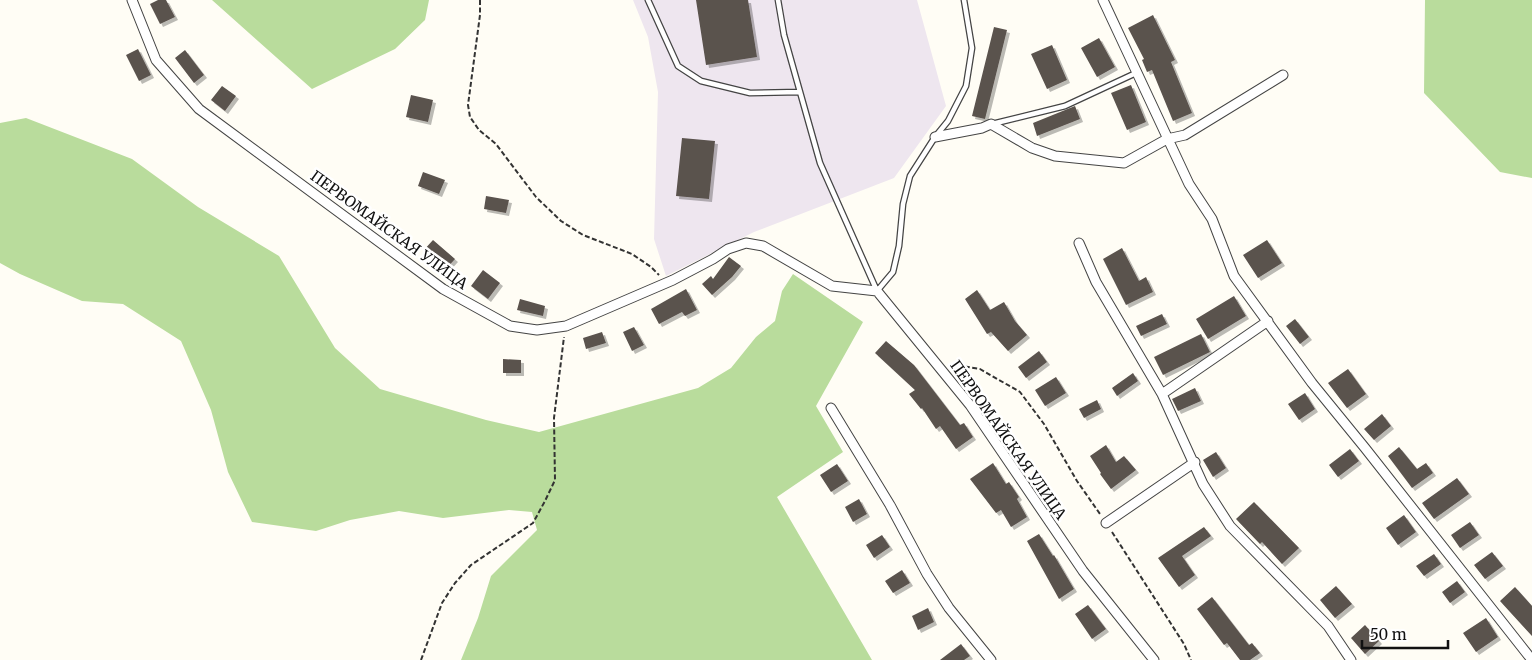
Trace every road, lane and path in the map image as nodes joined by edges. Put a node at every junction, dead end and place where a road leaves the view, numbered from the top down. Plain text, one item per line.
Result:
1 (132, 0) edge
2 (480, 0) edge
3 (648, 0) edge
4 (778, 0) edge
5 (964, 0) edge
6 (1103, 0) edge
7 (1136, 73) junction
8 (1283, 76) dead end
9 (800, 92) junction
10 (991, 124) junction
11 (935, 137) junction
12 (1167, 139) junction
13 (1079, 242) dead end
14 (667, 283) junction
15 (877, 291) junction
16 (1268, 321) junction
17 (566, 326) junction
18 (934, 361) junction
19 (1162, 394) junction
20 (831, 408) dead end
21 (1194, 462) junction
22 (1106, 523) junction
23 (422, 660) edge
24 (991, 660) edge
25 (1154, 660) edge
26 (1191, 660) edge
27 (1351, 660) edge
28 (1532, 660) edge

1 - 17 street, ПЕРВОМАЙСКАЯ УЛИЦА
2 - 14 path
3 - 9 lane
4 - 9 lane
5 - 11 lane
6 - 7 street
7 - 10 lane
7 - 12 street
8 - 12 street
9 - 15 lane
10 - 11 street
10 - 12 street
11 - 15 lane
12 - 16 street
13 - 19 street
14 - 15 street, ПЕРВОМАЙСКАЯ УЛИЦА
14 - 17 street, ПЕРВОМАЙСКАЯ УЛИЦА
15 - 18 street, ПЕРВОМАЙСКАЯ УЛИЦА
16 - 19 street
16 - 28 street
17 - 23 path
18 - 22 path
18 - 25 street, ПЕРВОМАЙСКАЯ УЛИЦА
19 - 21 street
20 - 24 street
21 - 22 street
21 - 27 street
22 - 26 path

